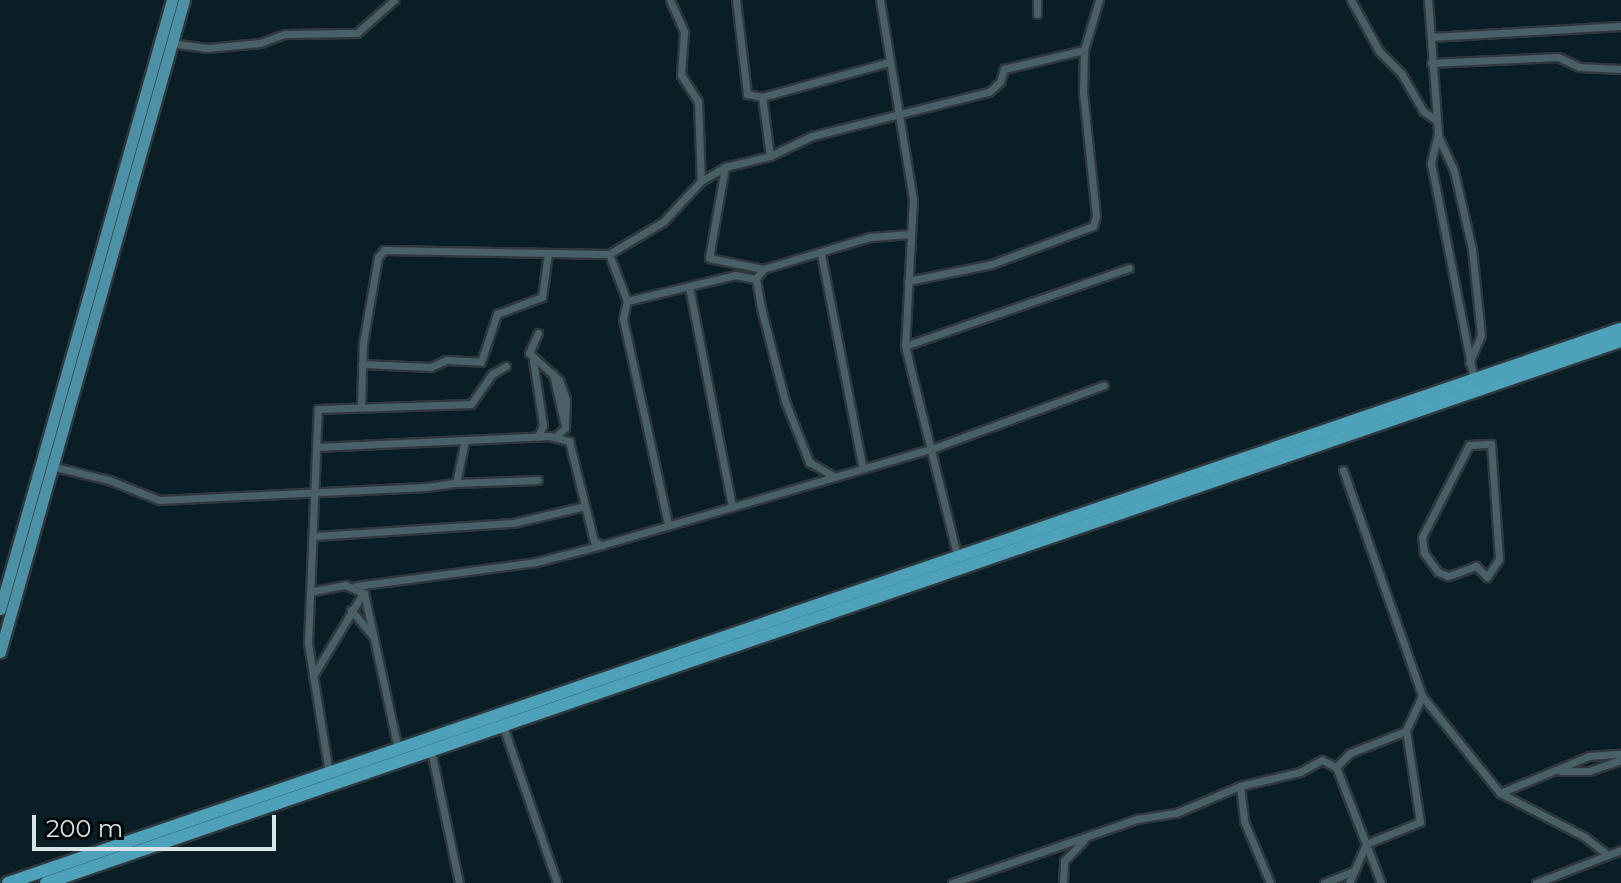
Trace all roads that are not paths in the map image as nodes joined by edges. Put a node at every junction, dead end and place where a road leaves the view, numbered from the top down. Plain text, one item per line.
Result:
1 (172, 0) edge
2 (184, 0) edge
3 (394, 0) edge
4 (670, 0) edge
5 (736, 0) edge
6 (880, 0) edge
7 (1037, 0) edge
8 (1099, 0) edge
9 (1351, 0) edge
10 (1428, 0) edge
11 (1037, 14) dead end
12 (1621, 26) edge
13 (1431, 37) junction
14 (171, 43) junction
15 (1084, 50) junction
16 (890, 62) junction
17 (1431, 63) junction
18 (1621, 69) edge
19 (762, 97) junction
20 (898, 114) junction
21 (1436, 120) junction
22 (1438, 134) junction
23 (770, 156) junction
24 (725, 167) junction
25 (701, 181) junction
26 (910, 234) junction
27 (548, 253) junction
28 (609, 254) junction
29 (821, 254) junction
30 (1129, 268) dead end
31 (763, 269) junction
32 (756, 279) junction
33 (908, 281) junction
34 (689, 287) junction
35 (627, 301) junction
36 (1621, 329) edge
37 (538, 333) dead end
38 (1621, 341) edge
39 (905, 346) junction
40 (533, 360) junction
41 (1469, 363) junction
42 (362, 364) junction
43 (506, 366) dead end
44 (1104, 385) dead end
45 (1476, 386) junction
46 (361, 405) junction
47 (538, 437) junction
48 (555, 437) junction
49 (465, 440) junction
50 (1491, 444) joint
51 (317, 447) junction
52 (934, 448) junction
53 (862, 465) junction
54 (51, 466) junction
55 (1343, 470) dead end
56 (835, 477) junction
57 (538, 480) dead end
58 (456, 483) junction
59 (317, 491) junction
60 (585, 506) junction
61 (732, 506) junction
62 (668, 523) junction
63 (315, 536) junction
64 (602, 545) junction
65 (957, 555) junction
66 (921, 574) junction
67 (356, 586) junction
68 (314, 591) junction
69 (363, 593) junction
70 (0, 609) edge
71 (351, 610) junction
72 (375, 640) junction
73 (0, 652) edge
74 (312, 679) junction
75 (1422, 696) junction
76 (503, 726) junction
77 (1406, 731) junction
78 (398, 749) junction
79 (431, 751) junction
80 (1621, 757) edge
81 (1336, 767) junction
82 (1557, 771) junction
83 (329, 773) junction
84 (1240, 786) junction
85 (1500, 793) junction
86 (1091, 835) junction
87 (1366, 844) junction
88 (1621, 850) edge
89 (1608, 855) junction
90 (1354, 871) junction
91 (74, 878) edge
92 (8, 883) edge
93 (46, 883) edge
94 (459, 883) edge
95 (557, 883) edge
96 (952, 883) edge
97 (1063, 883) edge
98 (1270, 883) edge
99 (1324, 883) edge
100 (1349, 883) edge
101 (1381, 883) edge
102 (1536, 883) edge

1 - 70 main road
2 - 14 main road
3 - 14 street
4 - 25 street
5 - 19 street
6 - 16 street
7 - 11 street
8 - 15 street
9 - 21 street
10 - 13 street
12 - 13 street
13 - 17 street
14 - 54 main road
15 - 20 street
15 - 33 street
16 - 19 street
16 - 20 street
17 - 18 street
17 - 21 street
19 - 23 street
20 - 23 street
20 - 26 street
21 - 22 street
22 - 41 street
22 - 41 street
23 - 24 street
24 - 25 street
24 - 31 street
25 - 28 street
26 - 29 street
26 - 33 street
27 - 28 street
27 - 42 street
27 - 42 street
28 - 35 street
29 - 31 street
29 - 53 street
30 - 39 street
31 - 32 street
32 - 34 street
32 - 56 street
33 - 39 street
34 - 35 street
34 - 61 street
35 - 62 street
36 - 45 highway
37 - 40 street
38 - 45 highway
39 - 52 street
40 - 47 street
40 - 48 street
41 - 45 street
42 - 46 street
43 - 46 street
44 - 52 street
45 - 65 highway
45 - 66 highway
46 - 51 street
47 - 48 street
47 - 49 street
48 - 60 street
49 - 51 street
49 - 58 street
50 - 50 street
51 - 59 street
52 - 53 street
52 - 65 street
53 - 56 street
54 - 59 street
54 - 73 main road
55 - 75 street
56 - 61 street
57 - 58 street
58 - 59 street
59 - 63 street
60 - 63 street
60 - 64 street
61 - 62 street
62 - 64 street
63 - 68 street
64 - 67 street
65 - 66 highway
66 - 76 highway
66 - 78 highway
67 - 68 street
67 - 69 street
68 - 74 street
69 - 71 street
69 - 72 street
71 - 72 street
71 - 74 street
72 - 78 street
74 - 83 street
75 - 77 street
75 - 85 street
76 - 79 highway
76 - 95 street
77 - 81 street
77 - 87 street
78 - 83 highway
79 - 91 highway
79 - 94 street
80 - 82 street
80 - 82 street
81 - 84 street
81 - 87 street
82 - 85 street
83 - 92 highway
84 - 86 street
84 - 98 street
85 - 89 street
86 - 96 street
86 - 97 street
87 - 90 street
87 - 101 street
88 - 89 street
89 - 102 street
90 - 99 street
90 - 100 street
91 - 93 highway

